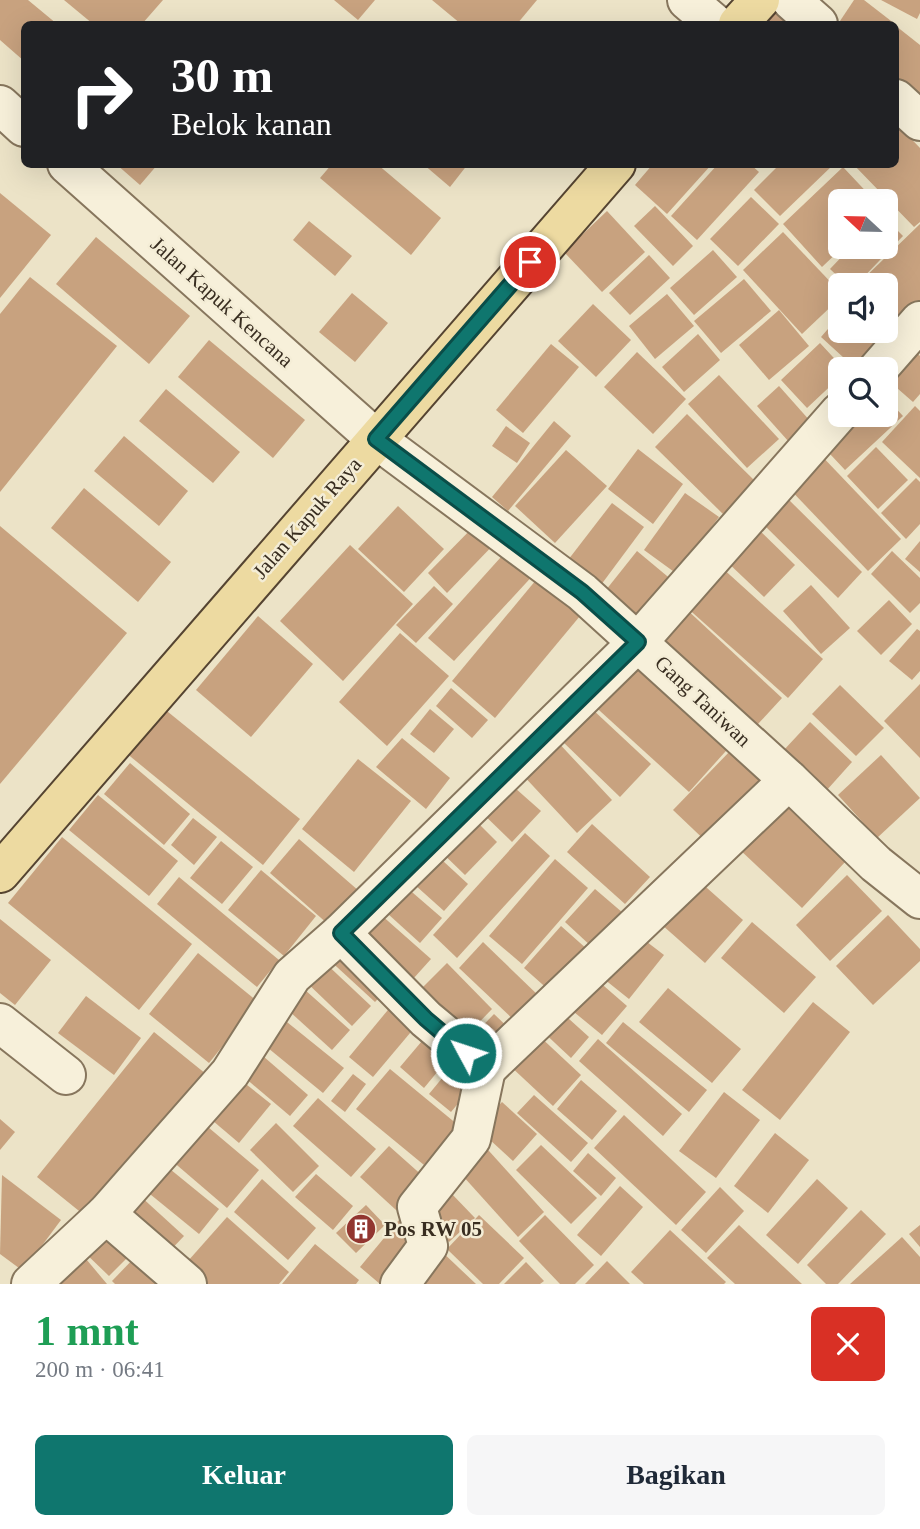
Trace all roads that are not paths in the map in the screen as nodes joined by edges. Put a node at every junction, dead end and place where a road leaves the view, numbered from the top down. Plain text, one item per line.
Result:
1 (687, 0) edge
2 (760, 0) edge
3 (791, 0) edge
4 (712, 21) edge
5 (741, 21) edge
6 (814, 21) edge
7 (899, 102) edge
8 (0, 105) edge
9 (920, 121) edge
10 (21, 124) edge
11 (71, 168) edge
12 (613, 168) edge
13 (920, 321) edge
14 (888, 357) edge
15 (828, 426) edge
16 (376, 439) junction
17 (638, 642) junction
18 (789, 780) junction
19 (0, 873) edge
20 (920, 899) edge
21 (341, 933) junction
22 (0, 1023) edge
23 (486, 1069) junction
24 (66, 1075) dead end
25 (106, 1213) junction
26 (31, 1284) edge
27 (187, 1284) edge
28 (400, 1284) edge

1 - 4 street
2 - 5 main road
3 - 6 street
7 - 9 street
8 - 10 street
11 - 16 street, Jalan Kapuk Kencana
12 - 16 main road, Jalan Kapuk Raya
13 - 14 street
15 - 17 street
16 - 17 street, Gang Taniwan
16 - 19 main road, Jalan Kapuk Raya
17 - 18 street, Gang Taniwan
17 - 21 street
18 - 20 street, Gang Taniwan
18 - 23 street
21 - 23 street
21 - 25 street
22 - 24 street
23 - 28 street
25 - 26 street
25 - 27 street

